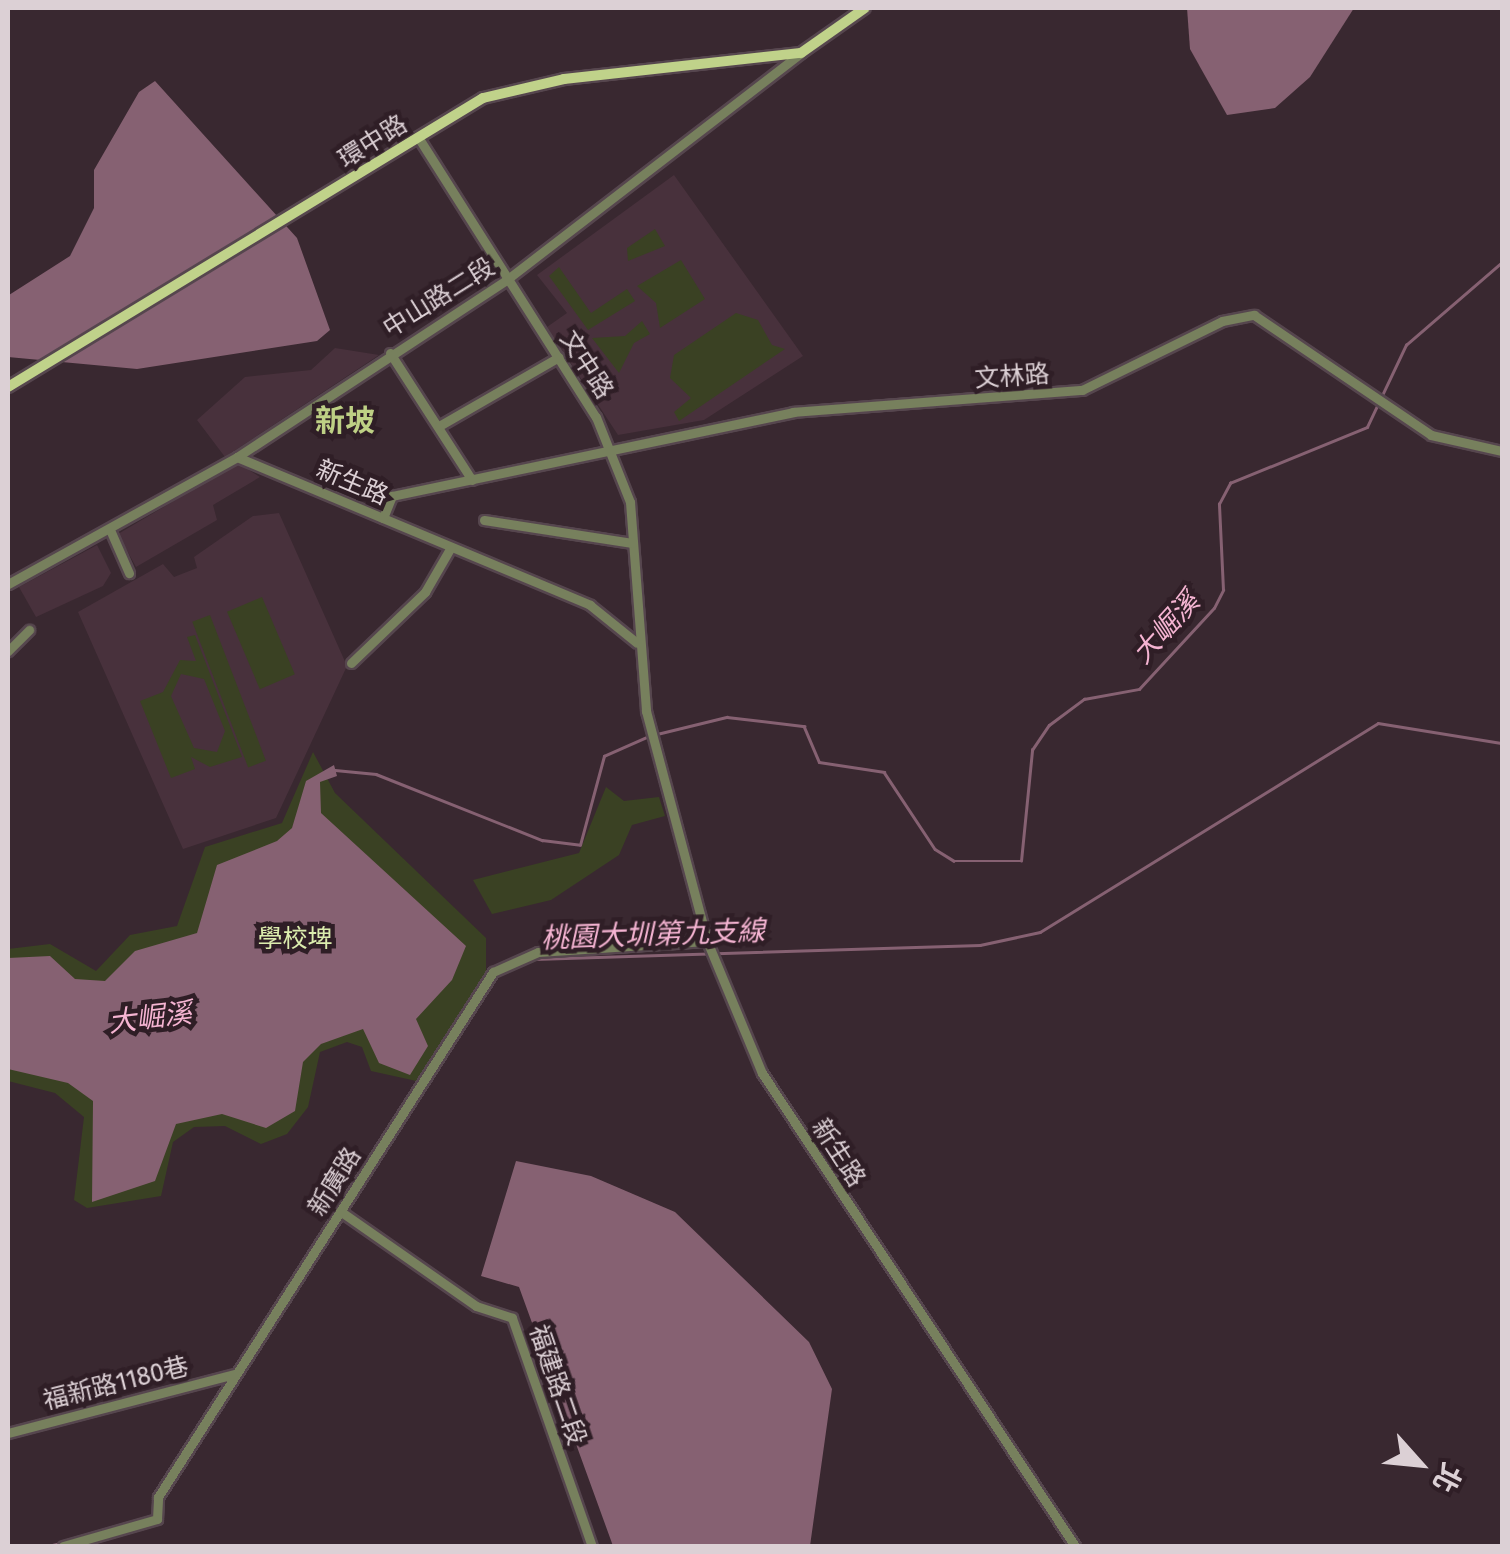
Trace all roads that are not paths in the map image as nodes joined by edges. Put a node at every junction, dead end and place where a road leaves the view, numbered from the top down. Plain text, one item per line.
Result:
1 (865, 8) edge
2 (802, 54) junction
3 (418, 138) junction
4 (505, 281) junction
5 (390, 353) junction
6 (559, 358) junction
7 (8, 388) edge
8 (439, 426) junction
9 (610, 448) junction
10 (1502, 451) edge
11 (237, 457) junction
12 (472, 480) junction
13 (382, 518) junction
14 (484, 520) dead end
15 (111, 532) junction
16 (632, 544) junction
17 (451, 546) junction
18 (129, 573) dead end
19 (8, 584) edge
20 (29, 630) dead end
21 (637, 643) junction
22 (8, 651) edge
23 (351, 663) dead end
24 (708, 941) junction
25 (340, 1212) junction
26 (235, 1374) junction
27 (8, 1432) edge
28 (62, 1546) edge
29 (592, 1546) edge
30 (1075, 1546) edge

1 - 2 main road, 中山路二段
2 - 3 main road, 環中路
2 - 4 street, 中山路二段
3 - 4 street, 文中路
3 - 7 main road, 環中路
4 - 5 street, 中山路二段
4 - 6 street, 文中路
5 - 8 street
5 - 11 street, 中山路二段
6 - 8 street
6 - 9 street, 文中路
8 - 12 street
9 - 10 street, 文林路
9 - 12 street
9 - 16 street, 文中路
11 - 13 street, 新生路
11 - 15 street, 中山路二段
12 - 13 street
13 - 17 street, 新生路
14 - 16 street
15 - 18 street
15 - 19 street, 中山路二段
16 - 21 street, 文中路
17 - 21 street, 新生路
17 - 23 street
20 - 22 street
21 - 24 street, 新生路
24 - 25 street, 新廣路
24 - 30 street, 新生路
25 - 26 street, 新廣路
25 - 29 street, 福建路二段
26 - 27 street, 福新路1180巷
26 - 28 street, 新廣路

